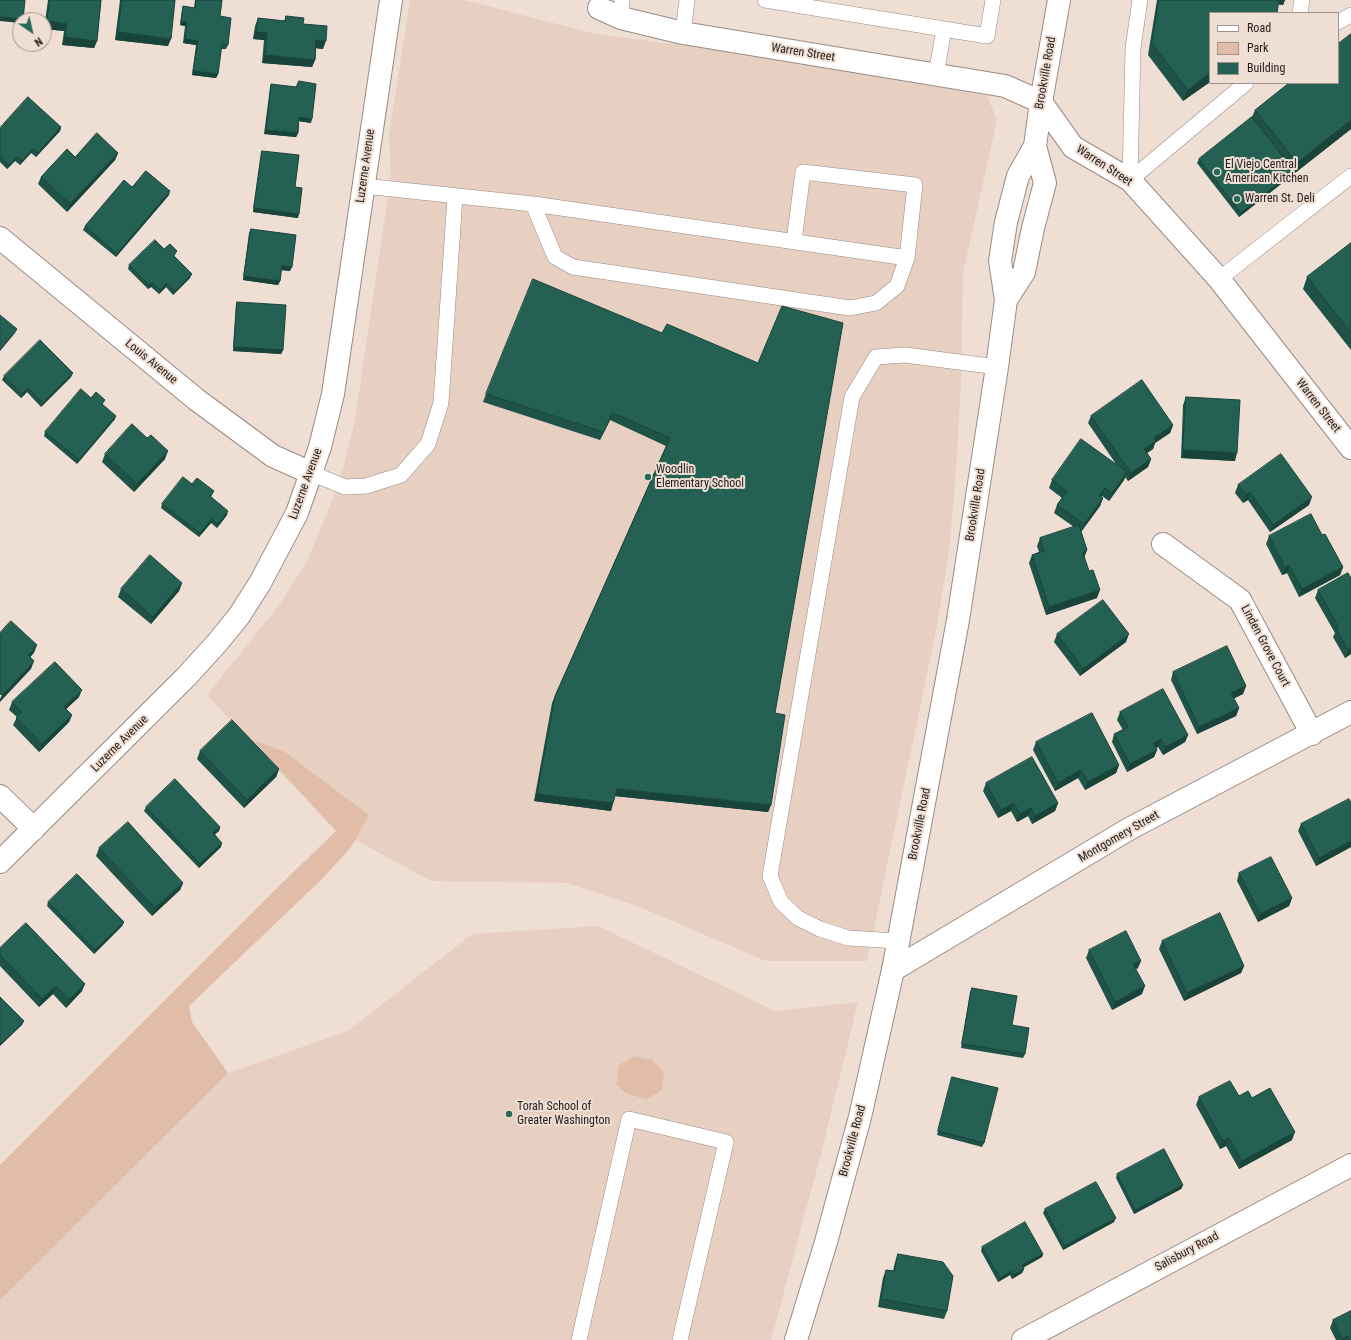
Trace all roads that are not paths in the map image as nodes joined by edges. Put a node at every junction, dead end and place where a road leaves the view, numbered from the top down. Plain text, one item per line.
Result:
1 (391, 0) edge
2 (687, 0) edge
3 (765, 0) edge
4 (993, 0) edge
5 (1059, 0) edge
6 (1140, 0) edge
7 (1302, 0) edge
8 (599, 8) dead end
9 (621, 9) edge
10 (1300, 12) edge
11 (1351, 15) edge
12 (1339, 21) edge
13 (944, 29) junction
14 (683, 33) junction
15 (936, 74) junction
16 (1245, 84) edge
17 (1041, 102) junction
18 (1351, 176) edge
19 (1130, 180) junction
20 (364, 186) junction
21 (456, 197) junction
22 (533, 204) junction
23 (0, 238) edge
24 (794, 241) junction
25 (907, 258) junction
26 (1218, 278) junction
27 (997, 367) junction
28 (1351, 448) edge
29 (311, 473) junction
30 (1163, 544) dead end
31 (1351, 712) edge
32 (1312, 734) junction
33 (0, 796) edge
34 (34, 829) junction
35 (0, 862) edge
36 (898, 941) junction
37 (893, 970) junction
38 (1351, 1165) edge
39 (579, 1340) edge
40 (680, 1340) edge
41 (796, 1340) edge
42 (1023, 1340) edge

1 - 20 street, Luzerne Avenue
2 - 14 lane
3 - 13 lane
4 - 13 lane
5 - 17 street, Brookville Road
6 - 19 lane
7 - 10 lane
8 - 9 street, Warren Street
9 - 14 street, Warren Street
11 - 12 lane
13 - 15 lane
14 - 15 street, Warren Street
15 - 17 street, Warren Street
16 - 19 lane
17 - 19 street, Warren Street
17 - 27 street, Brookville Road
18 - 26 lane
19 - 26 street, Warren Street
20 - 21 lane
20 - 29 street, Luzerne Avenue
21 - 22 lane
21 - 29 lane
22 - 24 lane
22 - 25 lane
23 - 29 street, Louis Avenue
24 - 25 lane
24 - 25 lane
26 - 28 street, Warren Street
27 - 36 street, Brookville Road
27 - 36 lane
29 - 34 street, Luzerne Avenue
30 - 32 street, Linden Grove Court
31 - 32 street, Montgomery Street
32 - 37 street, Montgomery Street
33 - 34 street
34 - 35 street, Luzerne Avenue
36 - 37 street, Brookville Road
37 - 41 street, Brookville Road
38 - 42 street, Salisbury Road
39 - 40 lane

